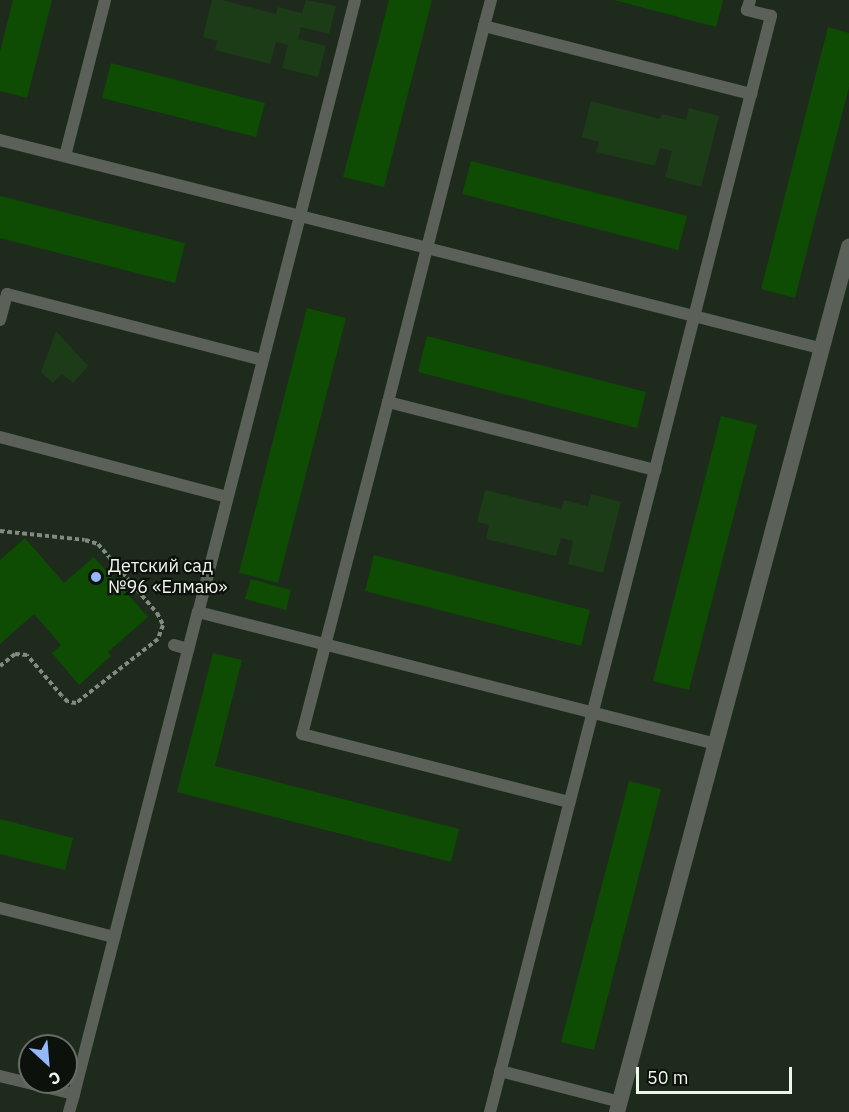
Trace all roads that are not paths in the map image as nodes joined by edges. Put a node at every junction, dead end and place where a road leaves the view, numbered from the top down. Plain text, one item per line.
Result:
1 (105, 0) edge
2 (355, 0) edge
3 (491, 0) edge
4 (750, 0) edge
5 (484, 26) junction
6 (751, 94) junction
7 (0, 140) edge
8 (65, 156) junction
9 (300, 216) junction
10 (849, 247) edge
11 (427, 248) junction
12 (694, 316) junction
13 (0, 320) edge
14 (822, 349) junction
15 (263, 360) junction
16 (388, 402) junction
17 (0, 437) edge
18 (655, 470) junction
19 (227, 497) junction
20 (198, 612) junction
21 (325, 644) junction
22 (174, 645) dead end
23 (188, 649) junction
24 (592, 712) junction
25 (716, 744) junction
26 (570, 802) junction
27 (0, 908) edge
28 (114, 937) junction
29 (500, 1071) junction
30 (0, 1076) edge
31 (74, 1095) junction
32 (619, 1107) edge
33 (69, 1112) edge
34 (490, 1112) edge

1 - 8 lane
2 - 9 lane
3 - 5 lane
4 - 6 lane
5 - 6 lane
5 - 11 lane
6 - 12 lane
7 - 8 lane
8 - 9 lane
9 - 11 lane
9 - 15 lane
10 - 14 street
11 - 12 lane
11 - 16 lane
12 - 14 lane
12 - 18 lane
13 - 15 lane
14 - 25 street
15 - 19 lane
16 - 18 lane
16 - 21 lane
17 - 19 lane
18 - 24 lane
19 - 20 lane
20 - 21 lane
20 - 23 lane
21 - 24 lane
21 - 26 lane
22 - 23 lane
23 - 28 lane
24 - 25 lane
24 - 26 lane
25 - 32 street
26 - 29 lane
27 - 28 lane
28 - 31 lane
29 - 32 lane
29 - 34 lane
30 - 31 lane
31 - 33 lane

